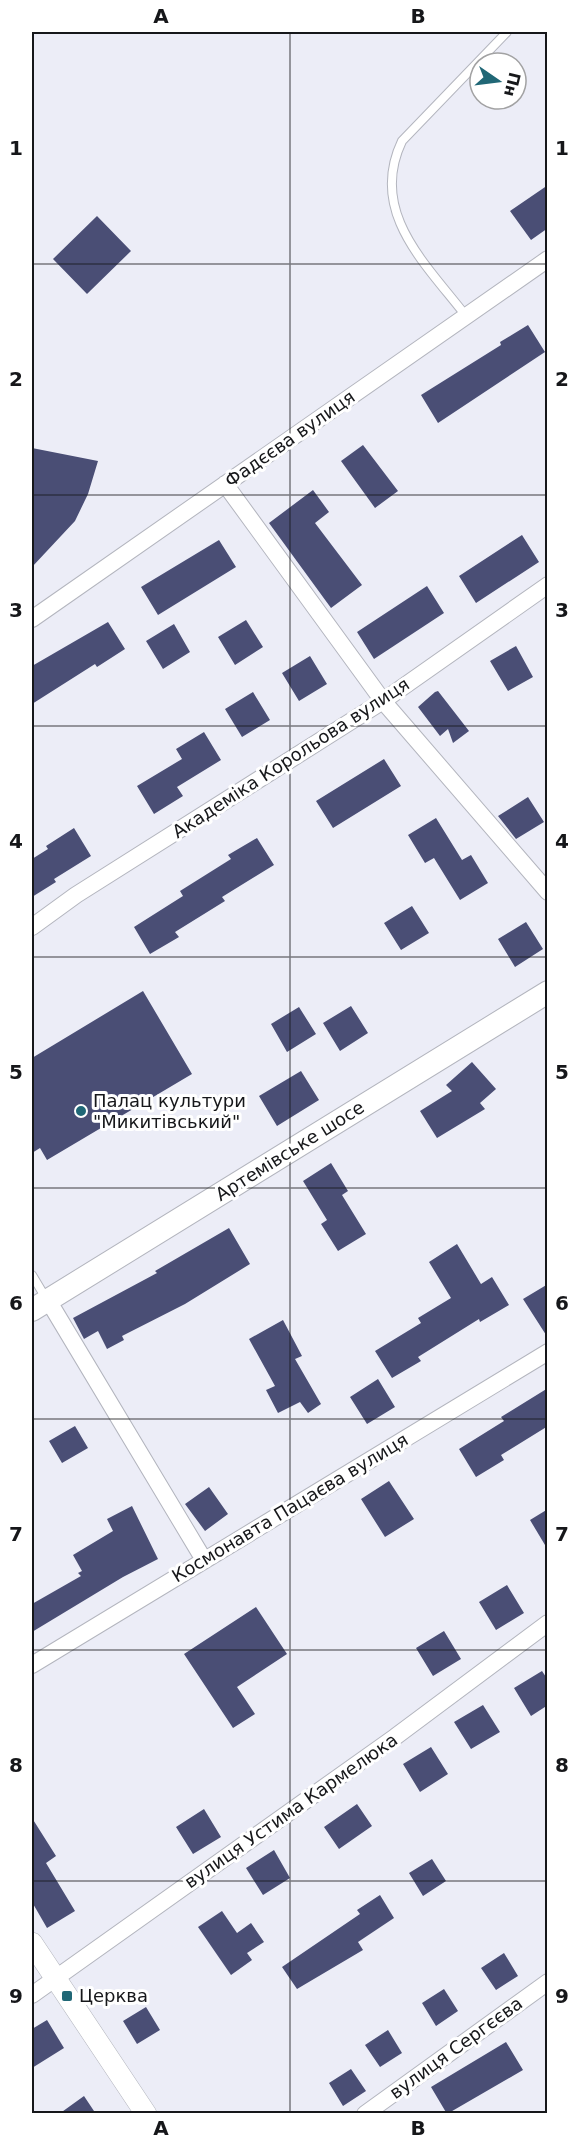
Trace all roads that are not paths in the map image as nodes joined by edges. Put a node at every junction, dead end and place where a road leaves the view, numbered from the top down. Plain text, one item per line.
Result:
1 (507, 32) edge
2 (548, 259) edge
3 (466, 316) junction
4 (225, 484) junction
5 (548, 585) edge
6 (32, 619) edge
7 (383, 701) junction
8 (548, 892) edge
9 (32, 927) edge
10 (548, 992) edge
11 (32, 1275) edge
12 (40, 1305) edge
13 (548, 1352) edge
14 (204, 1560) junction
15 (548, 1623) edge
16 (32, 1665) edge
17 (32, 1943) edge
18 (55, 1978) junction
19 (548, 1982) edge
20 (32, 1995) edge
21 (146, 2114) edge
22 (366, 2114) edge

1 - 3 lane
2 - 3 street, Фадєєва вулиця
3 - 4 street, Фадєєва вулиця
4 - 6 street, Фадєєва вулиця
4 - 7 street
5 - 7 street, Академіка Корольова вулиця
7 - 8 street
7 - 9 street, Академіка Корольова вулиця
10 - 12 main road, Артемівське шосе
11 - 12 lane
12 - 14 street
13 - 14 street, Космонавта Пацаєва вулиця
14 - 16 street, Космонавта Пацаєва вулиця
15 - 18 street, вулиця Устима Кармелюка
17 - 18 street
18 - 20 street, вулиця Устима Кармелюка
18 - 21 street
19 - 22 street, вулиця Сергєєва

